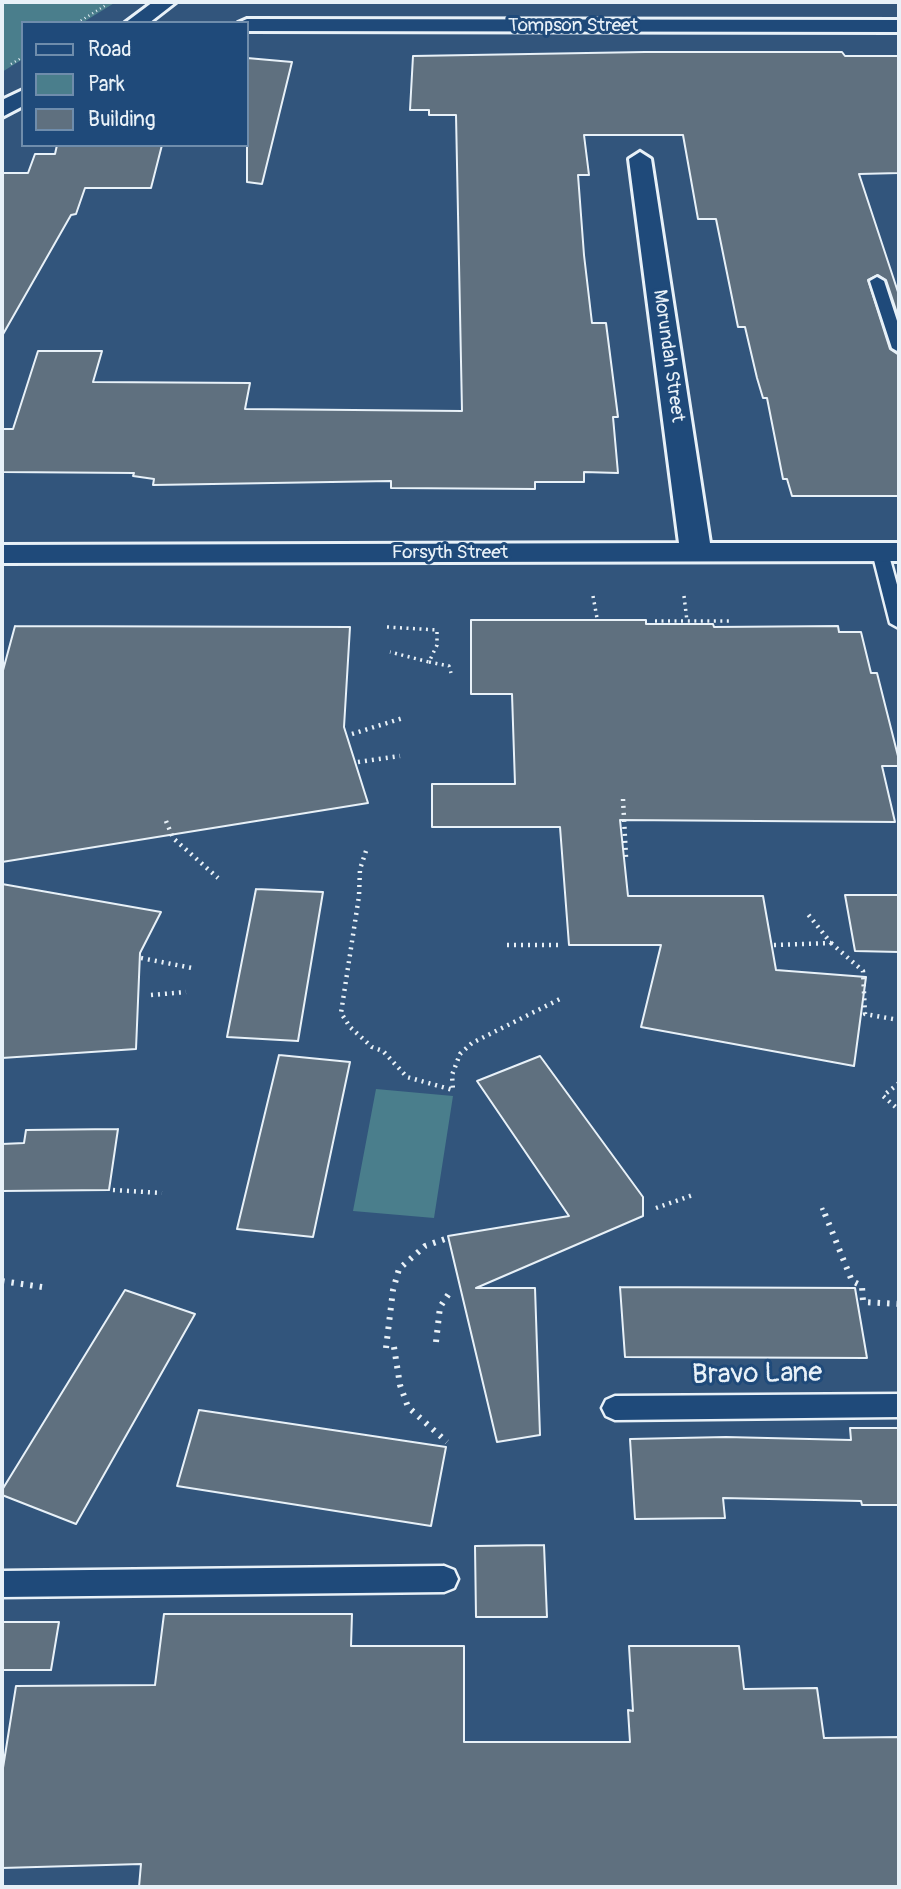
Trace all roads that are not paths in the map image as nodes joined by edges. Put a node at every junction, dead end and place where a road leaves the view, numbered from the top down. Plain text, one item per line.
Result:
1 (166, 2) edge
2 (138, 21) edge
3 (248, 25) edge
4 (899, 26) edge
5 (21, 97) edge
6 (2, 110) edge
7 (640, 159) dead end
8 (877, 281) dead end
9 (899, 348) edge
10 (696, 552) junction
11 (890, 552) edge
12 (2, 554) edge
13 (899, 623) edge
14 (899, 1405) edge
15 (615, 1408) dead end
16 (444, 1579) dead end
17 (2, 1584) edge

1 - 2 street
3 - 4 street, Tompson Street
5 - 6 street
7 - 10 street, Morundah Street
8 - 9 lane
10 - 11 street, Forsyth Street
10 - 12 street, Forsyth Street
11 - 13 lane
14 - 15 lane, Bravo Lane
16 - 17 lane

